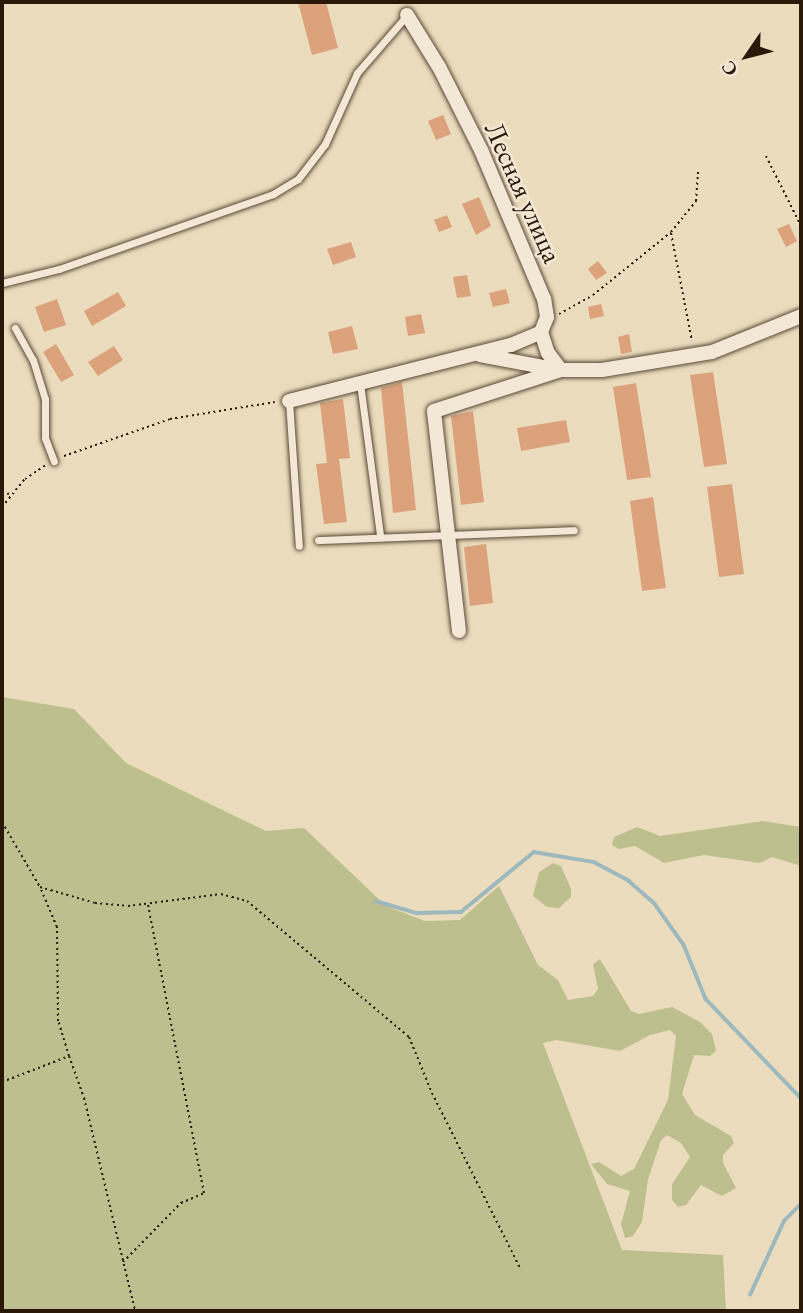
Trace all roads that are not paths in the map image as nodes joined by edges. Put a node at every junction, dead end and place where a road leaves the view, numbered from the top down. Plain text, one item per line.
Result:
1 (407, 15) joint
2 (2, 283) edge
3 (801, 316) edge
4 (15, 328) dead end
5 (541, 332) junction
6 (475, 354) junction
7 (561, 370) junction
8 (360, 383) junction
9 (289, 401) joint
10 (54, 461) road end
11 (574, 530) dead end
12 (380, 535) junction
13 (446, 537) junction
14 (318, 540) dead end
15 (299, 546) dead end
16 (459, 631) dead end

1 - 2 lane
1 - 5 street, Лесная улица
3 - 7 street
4 - 10 lane
5 - 6 street
5 - 7 street
6 - 7 street
6 - 8 street
7 - 13 street
8 - 9 street
8 - 12 lane
9 - 15 lane
11 - 13 lane
12 - 13 lane
12 - 14 lane
13 - 16 street

